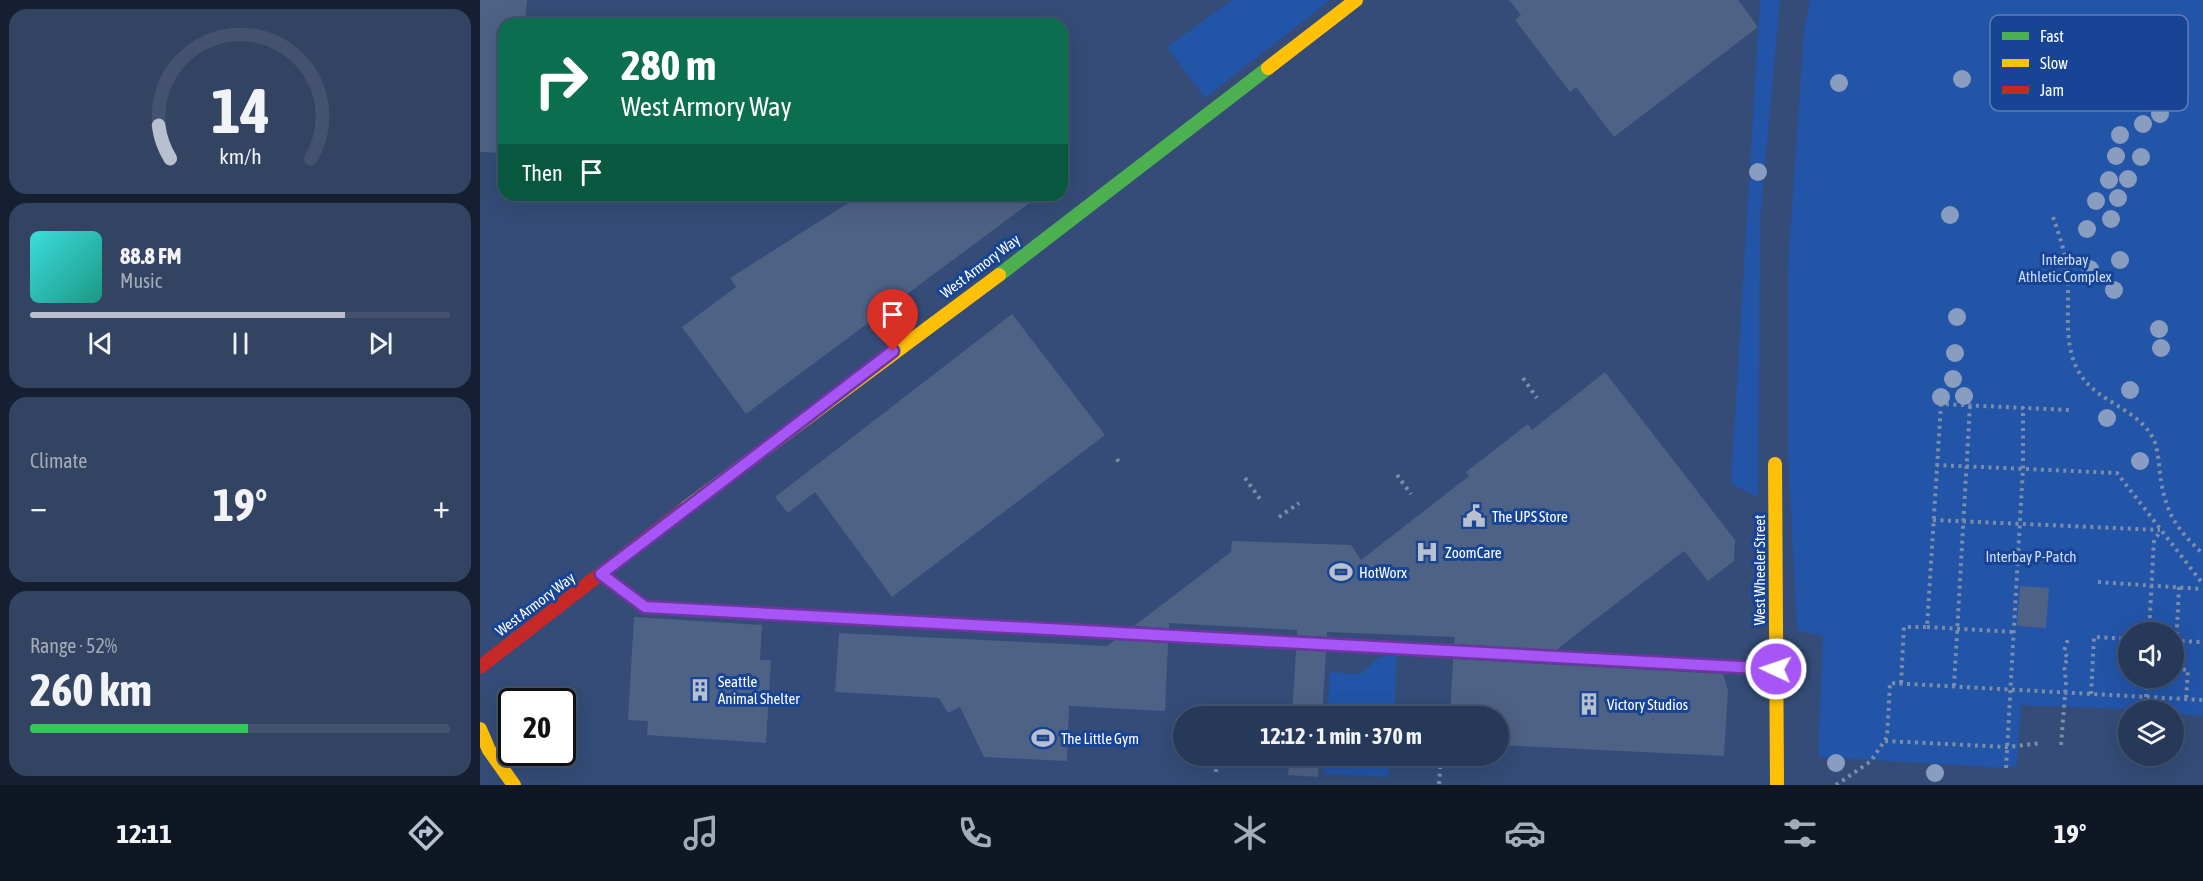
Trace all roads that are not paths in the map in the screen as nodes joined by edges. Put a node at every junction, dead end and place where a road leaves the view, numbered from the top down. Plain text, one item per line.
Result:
1 (1356, 0) edge
2 (1775, 464) dead end
3 (601, 574) junction
4 (480, 667) edge
5 (1776, 669) junction
6 (480, 729) edge
7 (514, 785) edge
8 (1777, 785) edge

1 - 3 street, West Armory Way
2 - 5 street, West Wheeler Street
3 - 4 street, West Armory Way
3 - 5 lane
5 - 8 street, West Wheeler Street
6 - 7 street

